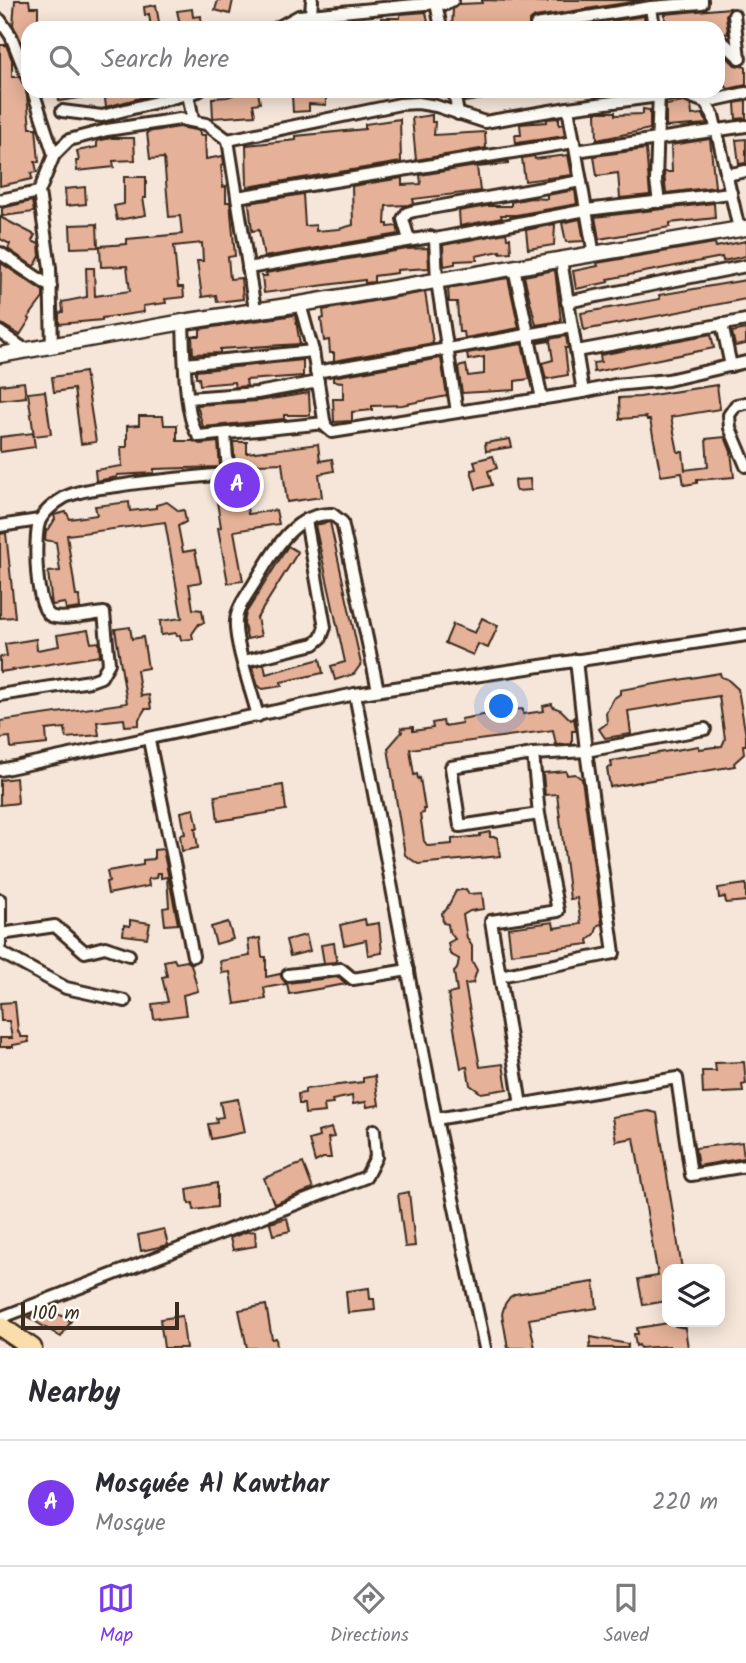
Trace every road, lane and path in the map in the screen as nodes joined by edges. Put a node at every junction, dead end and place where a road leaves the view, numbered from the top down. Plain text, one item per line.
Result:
1 (312, 0) edge
2 (453, 0) edge
3 (702, 0) edge
4 (436, 3) junction
5 (670, 3) edge
6 (651, 7) junction
7 (311, 14) junction
8 (734, 15) dead end
9 (0, 20) edge
10 (290, 21) edge
11 (440, 21) edge
12 (562, 21) edge
13 (653, 21) edge
14 (725, 44) edge
15 (742, 58) edge
16 (21, 60) edge
17 (746, 93) edge
18 (35, 98) edge
19 (170, 98) edge
20 (193, 98) edge
21 (399, 98) edge
22 (455, 98) edge
23 (595, 98) edge
24 (630, 98) edge
25 (659, 98) edge
26 (695, 98) edge
27 (723, 98) edge
28 (725, 98) edge
29 (705, 102) junction
30 (400, 104) junction
31 (595, 104) junction
32 (568, 108) junction
33 (62, 111) dead end
34 (458, 114) junction
35 (193, 120) junction
36 (746, 126) edge
37 (716, 131) junction
38 (657, 139) junction
39 (228, 140) junction
40 (575, 147) junction
41 (54, 155) junction
42 (746, 171) edge
43 (726, 174) junction
44 (581, 181) junction
45 (39, 192) junction
46 (731, 193) junction
47 (237, 197) junction
48 (0, 200) edge
49 (659, 202) junction
50 (586, 210) junction
51 (742, 228) edge
52 (435, 239) junction
53 (413, 240) junction
54 (0, 253) edge
55 (594, 255) junction
56 (561, 260) junction
57 (746, 266) edge
58 (248, 268) junction
59 (514, 268) junction
60 (437, 281) junction
61 (51, 287) junction
62 (568, 302) junction
63 (300, 304) junction
64 (255, 310) junction
65 (746, 320) edge
66 (183, 322) junction
67 (722, 324) junction
68 (572, 327) junction
69 (0, 332) edge
70 (530, 336) junction
71 (52, 347) junction
72 (447, 348) junction
73 (27, 351) junction
74 (313, 351) junction
75 (577, 351) junction
76 (0, 355) edge
77 (746, 362) edge
78 (185, 364) junction
79 (731, 366) junction
80 (317, 377) junction
81 (583, 392) junction
82 (188, 398) junction
83 (542, 399) junction
84 (746, 403) edge
85 (457, 412) junction
86 (324, 423) junction
87 (225, 435) junction
88 (746, 466) edge
89 (39, 520) junction
90 (306, 520) junction
91 (0, 526) edge
92 (746, 635) edge
93 (576, 660) junction
94 (244, 662) junction
95 (378, 690) junction
96 (355, 694) junction
97 (0, 695) edge
98 (258, 716) junction
99 (705, 729) dead end
100 (149, 740) junction
101 (586, 751) junction
102 (533, 754) junction
103 (0, 771) edge
104 (539, 814) junction
105 (0, 900) edge
106 (1, 939) edge
107 (0, 952) edge
108 (129, 955) dead end
109 (193, 956) dead end
110 (408, 970) junction
111 (288, 975) dead end
112 (500, 976) junction
113 (125, 1000) dead end
114 (521, 1105) junction
115 (436, 1119) junction
116 (374, 1130) dead end
117 (746, 1166) edge
118 (0, 1318) edge
119 (0, 1326) edge
120 (0, 1339) edge
121 (13, 1348) edge
122 (32, 1348) edge
123 (485, 1348) edge

1 - 7 street
2 - 4 street
3 - 5 street
4 - 7 street
4 - 11 street
5 - 6 street
6 - 12 street
6 - 13 street
7 - 10 street
8 - 15 street
9 - 16 street
14 - 15 street
17 - 28 street
18 - 41 street
19 - 33 street
20 - 35 street
21 - 30 street
22 - 34 street
23 - 31 street
24 - 31 street
25 - 38 street
26 - 29 street
27 - 29 street
29 - 37 street
30 - 34 street
30 - 39 street
31 - 32 street
32 - 34 street
32 - 40 street
35 - 39 street
35 - 41 street
36 - 37 street
37 - 38 street
37 - 43 street
38 - 40 street
38 - 49 street
39 - 47 street
40 - 44 street
40 - 47 street
41 - 45 street
42 - 43 street
43 - 46 street
44 - 50 street
44 - 53 street
45 - 48 street
45 - 61 street
46 - 49 street
46 - 51 street
47 - 58 street
49 - 50 street
50 - 52 street
50 - 55 street
51 - 55 street
52 - 53 street
52 - 60 street
53 - 58 street
54 - 61 street
55 - 56 street
56 - 59 street
56 - 62 street
57 - 62 street
58 - 64 street
59 - 60 street
59 - 70 street
60 - 63 street
60 - 72 street
61 - 71 street
62 - 68 street
63 - 64 street
63 - 74 street
64 - 66 street
65 - 67 street
66 - 71 street
66 - 78 street
67 - 75 street
67 - 79 street
68 - 70 street
68 - 75 street
69 - 73 street
70 - 72 street
70 - 83 street
71 - 73 street
72 - 80 street
72 - 85 street
73 - 76 street
74 - 78 street
74 - 80 street
75 - 81 street
77 - 79 street
78 - 82 street
79 - 81 street
80 - 82 street
80 - 86 street
81 - 83 street
82 - 87 street
83 - 85 street
84 - 88 street
85 - 86 street
86 - 87 street
87 - 89 street
89 - 91 street
89 - 97 street
90 - 94 street
90 - 94 street
90 - 95 street
92 - 93 street
93 - 95 street
93 - 101 street
94 - 98 street
95 - 96 street
96 - 98 street
96 - 110 street
98 - 100 street
99 - 101 street
100 - 103 street
100 - 109 street
101 - 102 street
101 - 112 street
102 - 104 street
102 - 104 street
104 - 112 street
105 - 106 street
106 - 108 street
107 - 113 street
110 - 111 street
110 - 115 street
112 - 114 street
114 - 115 street
114 - 117 street
115 - 123 street
116 - 118 street
119 - 122 main road
120 - 121 main road

